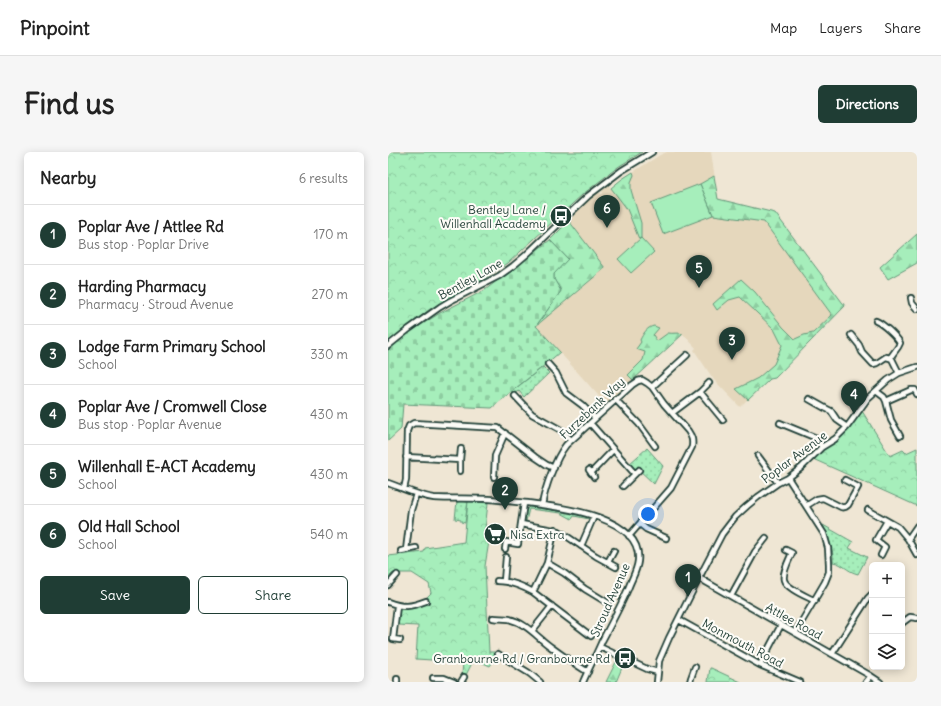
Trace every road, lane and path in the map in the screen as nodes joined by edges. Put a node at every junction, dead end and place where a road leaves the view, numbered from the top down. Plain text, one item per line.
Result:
1 (652, 152) edge
2 (911, 298) dead end
3 (917, 309) edge
4 (876, 321) dead end
5 (851, 335) dead end
6 (388, 346) edge
7 (686, 355) dead end
8 (890, 358) junction
9 (548, 364) dead end
10 (917, 367) edge
11 (899, 373) junction
12 (706, 384) dead end
13 (652, 387) junction
14 (876, 391) junction
15 (700, 392) junction
16 (917, 394) edge
17 (515, 396) dead end
18 (809, 399) dead end
19 (615, 400) junction
20 (886, 401) junction
21 (672, 413) junction
22 (595, 418) junction
23 (723, 420) dead end
24 (590, 422) junction
25 (780, 422) dead end
26 (847, 427) junction
27 (505, 433) junction
28 (900, 436) dead end
29 (571, 440) junction
30 (655, 446) dead end
31 (822, 447) junction
32 (461, 449) dead end
33 (613, 450) junction
34 (758, 456) dead end
35 (406, 457) junction
36 (459, 460) junction
37 (554, 468) junction
38 (460, 472) dead end
39 (592, 473) dead end
40 (494, 476) dead end
41 (788, 478) junction
42 (845, 480) dead end
43 (388, 483) edge
44 (778, 483) junction
45 (623, 486) dead end
46 (404, 489) junction
47 (416, 494) junction
48 (524, 503) junction
49 (542, 505) junction
50 (806, 506) junction
51 (868, 510) dead end
52 (594, 516) junction
53 (887, 521) junction
54 (521, 524) junction
55 (640, 524) junction
56 (917, 526) edge
57 (555, 530) junction
58 (629, 536) junction
59 (665, 536) dead end
60 (766, 538) dead end
61 (908, 539) junction
62 (581, 546) junction
63 (416, 548) dead end
64 (505, 549) dead end
65 (786, 550) dead end
66 (614, 551) dead end
67 (917, 554) edge
68 (881, 555) dead end
69 (506, 557) dead end
70 (608, 562) junction
71 (547, 563) junction
72 (616, 567) dead end
73 (397, 575) dead end
74 (698, 578) junction
75 (497, 580) dead end
76 (504, 581) junction
77 (388, 585) edge
78 (533, 592) junction
79 (604, 594) dead end
80 (730, 596) junction
81 (869, 597) edge
82 (602, 599) junction
83 (815, 600) junction
84 (426, 601) dead end
85 (388, 602) edge
86 (608, 603) dead end
87 (397, 606) junction
88 (552, 606) junction
89 (496, 617) dead end
90 (917, 618) edge
91 (678, 620) junction
92 (905, 620) edge
93 (781, 626) junction
94 (589, 627) dead end
95 (532, 632) junction
96 (586, 632) junction
97 (796, 633) junction
98 (591, 636) dead end
99 (400, 640) dead end
100 (600, 647) junction
101 (832, 654) junction
102 (502, 655) dead end
103 (760, 665) junction
104 (696, 667) dead end
105 (588, 672) junction
106 (658, 672) junction
107 (464, 676) dead end
108 (871, 676) junction
109 (433, 678) dead end
110 (454, 682) edge
111 (461, 682) edge
112 (540, 682) edge
113 (583, 682) edge
114 (657, 682) edge
115 (690, 682) edge
116 (800, 682) edge
117 (866, 682) edge
118 (880, 682) edge

1 - 6 street, Bentley Lane
2 - 3 street
4 - 8 street
5 - 8 street
7 - 13 street
8 - 11 street
9 - 22 street
10 - 11 street, Poplar Avenue
11 - 14 street, Poplar Avenue
12 - 15 street
13 - 19 street, Furzebank Way
13 - 21 street
14 - 20 street
14 - 26 street, Poplar Avenue
15 - 21 street
15 - 23 street
16 - 20 street
17 - 29 street
18 - 26 street
19 - 22 street, Furzebank Way
19 - 30 street
20 - 28 street
21 - 55 street
22 - 24 street, Furzebank Way
24 - 29 street, Furzebank Way
24 - 33 street
25 - 31 street
26 - 31 street, Poplar Avenue
27 - 35 street
27 - 37 street
27 - 40 street
29 - 37 street, Furzebank Way
31 - 41 street, Poplar Avenue
32 - 36 street
33 - 39 street
33 - 45 street
34 - 44 street
35 - 36 street
35 - 46 street
36 - 38 street
37 - 49 street, Furzebank Way
41 - 44 street, Poplar Avenue
41 - 50 street
42 - 50 street
43 - 46 street, Stroud Avenue
44 - 74 street, Poplar Avenue
46 - 47 street, Stroud Avenue
47 - 48 street, Stroud Avenue
47 - 63 street
48 - 49 street, Stroud Avenue
48 - 54 street
49 - 52 street, Stroud Avenue
50 - 83 street
51 - 53 street
52 - 58 street, Stroud Avenue
52 - 62 street
53 - 61 street
53 - 68 street
54 - 57 street
54 - 64 street
55 - 58 street
55 - 59 street
56 - 61 street
57 - 62 street
57 - 71 street
58 - 100 street, Stroud Avenue
60 - 80 street
61 - 67 street
62 - 70 street
65 - 83 street
66 - 70 street
69 - 76 street
70 - 72 street
71 - 78 street
71 - 82 street
73 - 77 street
74 - 80 street, Attlee Road
74 - 91 street, Poplar Avenue
75 - 76 street
76 - 78 street
78 - 88 street
79 - 82 street
80 - 93 street, Attlee Road
81 - 101 street
82 - 86 street
83 - 97 street
84 - 87 street
85 - 87 street
87 - 99 street
88 - 95 street
88 - 96 street
89 - 95 street
90 - 92 street
91 - 103 street, Monmouth Road
91 - 106 street, Poplar Avenue
93 - 97 street, Attlee Road
93 - 103 street
94 - 96 street
95 - 105 street
96 - 98 street
97 - 101 street, Attlee Road
100 - 105 street, Stroud Avenue
100 - 106 street
101 - 108 street, Attlee Road
102 - 112 street
103 - 116 street, Monmouth Road
104 - 115 street
105 - 113 street, Stroud Avenue
106 - 114 street, Poplar Avenue
107 - 111 street
108 - 117 street
108 - 118 street, Attlee Road
109 - 110 street

